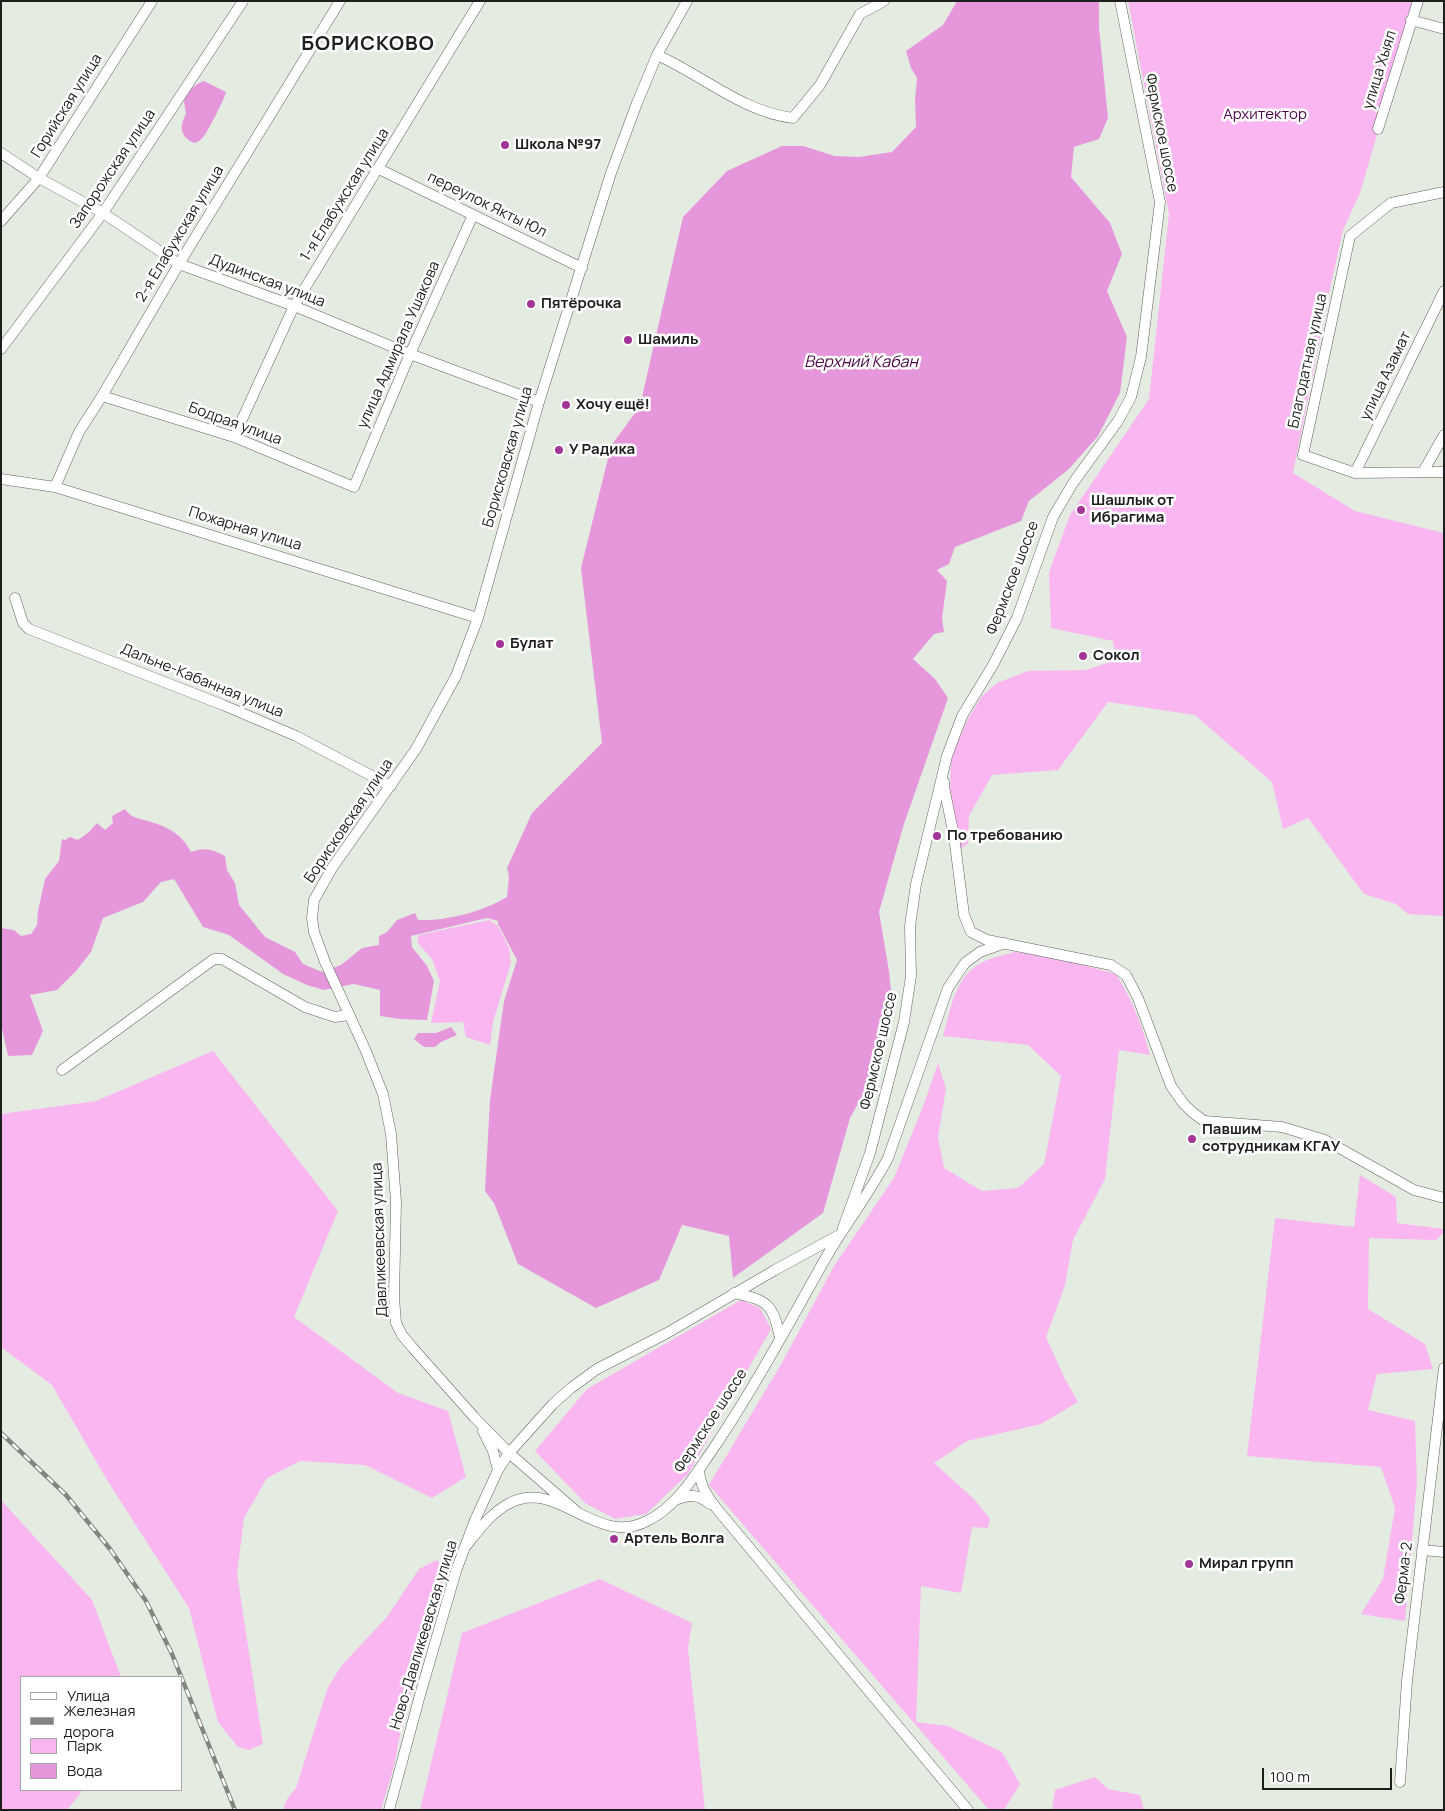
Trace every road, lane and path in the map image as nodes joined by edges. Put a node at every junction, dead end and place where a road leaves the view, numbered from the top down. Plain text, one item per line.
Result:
1 (152, 1) edge
2 (243, 1) edge
3 (340, 1) edge
4 (480, 1) edge
5 (686, 1) edge
6 (884, 1) edge
7 (1120, 1) edge
8 (1418, 1) edge
9 (1411, 20) junction
10 (1444, 29) edge
11 (657, 55) junction
12 (1378, 129) dead end
13 (1, 153) edge
14 (378, 169) junction
15 (39, 178) junction
16 (1444, 192) edge
17 (103, 213) junction
18 (473, 215) junction
19 (1, 221) edge
20 (179, 264) junction
21 (582, 268) junction
22 (1444, 291) edge
23 (294, 306) junction
24 (1, 349) edge
25 (410, 354) junction
26 (102, 396) junction
27 (539, 402) junction
28 (1444, 435) edge
29 (234, 437) junction
30 (1423, 472) junction
31 (1444, 472) edge
32 (1355, 473) junction
33 (1, 479) edge
34 (55, 487) junction
35 (354, 488) joint
36 (15, 598) dead end
37 (478, 618) junction
38 (947, 756) junction
39 (391, 786) junction
40 (314, 900) joint
41 (1005, 944) junction
42 (348, 1015) junction
43 (62, 1070) dead end
44 (1444, 1198) edge
45 (842, 1232) junction
46 (734, 1293) junction
47 (780, 1338) junction
48 (1444, 1368) edge
49 (474, 1417) junction
50 (509, 1453) junction
51 (699, 1469) junction
52 (498, 1470) junction
53 (674, 1500) junction
54 (717, 1509) junction
55 (576, 1511) junction
56 (466, 1546) junction
57 (1422, 1550) junction
58 (1444, 1552) edge
59 (1400, 1782) dead end
60 (389, 1810) edge
61 (968, 1810) edge

1 - 15 street, Горийская улица
2 - 17 street, Запорожская улица
3 - 20 street, 2-я Елабужская улица
4 - 14 street, 1-я Елабужская улица
5 - 11 street, Борисковская улица
6 - 11 street
7 - 38 street, Фермское шоссе
8 - 9 street, улица Хыял
9 - 10 street, улица Хыял
9 - 12 street, улица Хыял
11 - 21 street, Борисковская улица
13 - 15 street, Дудинская улица
14 - 18 street, переулок Якты Юл
14 - 23 street, 1-я Елабужская улица
15 - 17 street, Дудинская улица
15 - 19 street, Горийская улица
16 - 32 street, Благодатная улица
17 - 20 street, Дудинская улица
17 - 24 street, Запорожская улица
18 - 21 street, переулок Якты Юл
18 - 25 street, улица Адмирала Ушакова
20 - 23 street, Дудинская улица
20 - 26 street, 2-я Елабужская улица
21 - 27 street, Борисковская улица
22 - 32 street, улица Азамат
23 - 25 street, Дудинская улица
23 - 29 street, 1-я Елабужская улица
25 - 27 street, Дудинская улица
25 - 35 street, улица Адмирала Ушакова
26 - 29 street, Бодрая улица
26 - 34 street, 2-я Елабужская улица
27 - 37 street, Борисковская улица
28 - 30 street
29 - 35 street, Бодрая улица
30 - 31 street, Благодатная улица
30 - 32 street, Благодатная улица
33 - 34 street, Пожарная улица
34 - 37 street, Пожарная улица
36 - 39 street, Дальне-Кабанная улица
37 - 39 street, Борисковская улица
38 - 41 street
38 - 45 street, Фермское шоссе
39 - 40 street, Борисковская улица
40 - 42 street, Давликеевская улица
41 - 44 street
41 - 45 street, Фермское шоссе
42 - 43 street
42 - 49 street, Давликеевская улица
45 - 46 street, Фермское шоссе
45 - 47 street, Фермское шоссе
46 - 47 street
46 - 50 street, Фермское шоссе
47 - 51 street, Фермское шоссе
48 - 57 street, Ферма-2
49 - 50 street, Фермское шоссе
49 - 52 street
50 - 52 street, Фермское шоссе
50 - 55 street, Фермское шоссе
51 - 53 street, Фермское шоссе
51 - 54 street
52 - 56 street, Ново-Давликеевская улица
53 - 54 street
53 - 55 street, Фермское шоссе
54 - 61 street
55 - 56 street, Фермское шоссе
56 - 60 street, Ново-Давликеевская улица
57 - 58 street
57 - 59 street, Ферма-2

